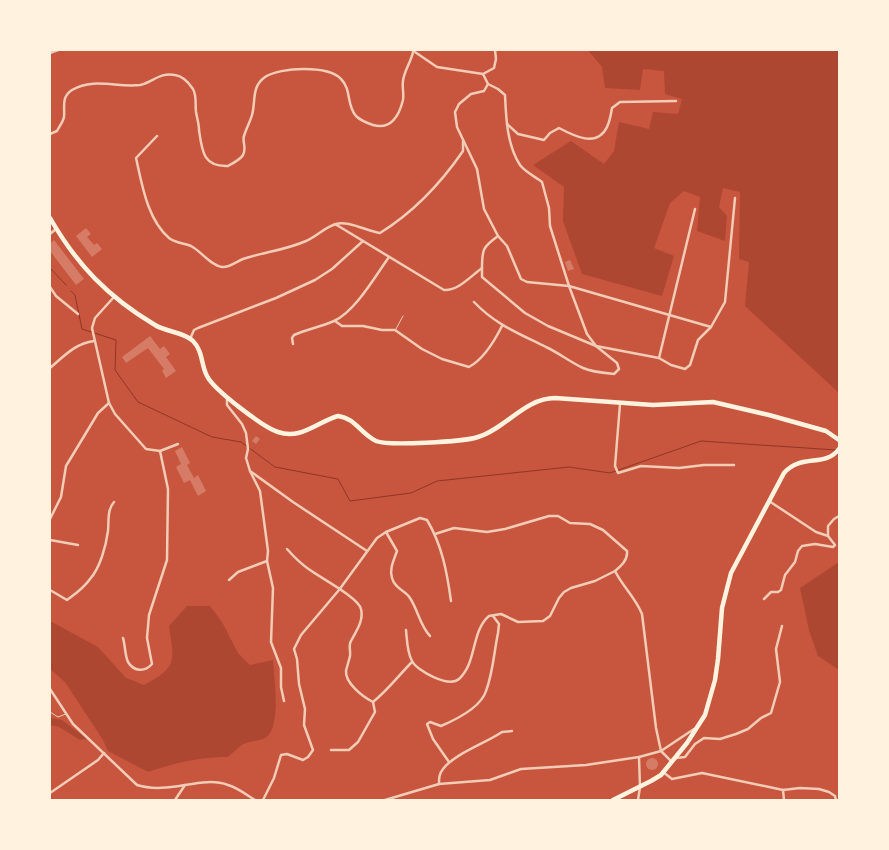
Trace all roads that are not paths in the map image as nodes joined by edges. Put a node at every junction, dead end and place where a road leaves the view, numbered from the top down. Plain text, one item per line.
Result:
1 (58, 50) edge
2 (495, 50) edge
3 (412, 51) edge
4 (50, 53) edge
5 (483, 74) junction
6 (488, 84) junction
7 (676, 101) dead end
8 (506, 123) junction
9 (50, 134) edge
10 (157, 136) dead end
11 (462, 141) junction
12 (735, 198) dead end
13 (695, 208) dead end
14 (50, 218) edge
15 (335, 224) junction
16 (57, 228) junction
17 (50, 234) edge
18 (498, 235) junction
19 (363, 241) junction
20 (389, 256) junction
21 (482, 268) junction
22 (569, 286) junction
23 (50, 287) edge
24 (115, 296) junction
25 (474, 302) dead end
26 (78, 314) dead end
27 (669, 315) junction
28 (403, 316) dead end
29 (335, 321) junction
30 (502, 326) junction
31 (711, 326) junction
32 (395, 330) junction
33 (190, 339) junction
34 (94, 341) junction
35 (292, 344) dead end
36 (596, 346) junction
37 (659, 358) junction
38 (50, 368) edge
39 (226, 397) junction
40 (109, 403) junction
41 (620, 404) junction
42 (839, 440) edge
43 (178, 444) dead end
44 (160, 451) junction
45 (838, 451) edge
46 (734, 465) dead end
47 (250, 471) junction
48 (770, 501) junction
49 (114, 502) dead end
50 (839, 516) edge
51 (50, 519) edge
52 (386, 532) junction
53 (435, 534) junction
54 (828, 536) junction
55 (50, 540) edge
56 (78, 545) dead end
57 (287, 549) dead end
58 (367, 551) junction
59 (267, 561) junction
60 (615, 572) junction
61 (229, 580) dead end
62 (50, 590) edge
63 (339, 590) junction
64 (764, 599) dead end
65 (451, 601) dead end
66 (493, 616) junction
67 (782, 626) dead end
68 (406, 630) dead end
69 (430, 636) dead end
70 (124, 638) dead end
71 (412, 662) junction
72 (50, 689) edge
73 (284, 701) dead end
74 (373, 702) junction
75 (50, 712) edge
76 (66, 714) junction
77 (698, 727) junction
78 (512, 731) dead end
79 (331, 750) dead end
80 (661, 751) junction
81 (104, 753) junction
82 (639, 757) junction
83 (674, 760) junction
84 (449, 762) junction
85 (663, 772) junction
86 (439, 784) junction
87 (185, 785) junction
88 (640, 787) junction
89 (783, 790) junction
90 (50, 793) edge
91 (638, 799) edge
92 (175, 800) edge
93 (255, 800) edge
94 (263, 800) edge
95 (385, 800) edge
96 (613, 800) edge
97 (784, 800) edge
98 (836, 800) edge

1 - 4 street
2 - 5 street
3 - 5 street
3 - 9 street
5 - 6 street
6 - 8 street
6 - 11 street
7 - 8 street
8 - 22 street
10 - 15 street
11 - 15 street
11 - 18 street
12 - 31 street
13 - 27 street
14 - 16 highway
15 - 19 street
16 - 17 street
16 - 24 highway
18 - 21 street
18 - 22 street
19 - 20 street
19 - 33 street
20 - 21 street
20 - 29 street
21 - 36 street
22 - 27 street
22 - 36 street
23 - 26 street
24 - 33 highway
24 - 34 street
25 - 30 street
27 - 31 street
27 - 37 street
28 - 32 lane
29 - 32 street
29 - 35 street
30 - 32 street
30 - 36 street
31 - 37 street
33 - 39 highway
34 - 38 street
34 - 40 street
36 - 37 street
39 - 41 highway
39 - 47 street
40 - 44 street
40 - 51 street
41 - 42 highway
41 - 46 street
43 - 44 street
44 - 70 street
45 - 48 highway
47 - 58 street
47 - 59 street
48 - 54 street
48 - 77 highway
49 - 62 street
50 - 54 street
52 - 53 street
52 - 58 street
52 - 69 street
53 - 60 street
53 - 65 street
54 - 64 street
55 - 56 street
57 - 63 street
58 - 63 street
59 - 61 street
59 - 73 street
60 - 66 street
60 - 80 street
63 - 74 street
63 - 94 street
66 - 71 street
66 - 84 street
67 - 83 street
68 - 71 street
71 - 74 street
72 - 76 street
74 - 79 street
75 - 76 lane
76 - 81 street
77 - 80 street
77 - 83 highway
78 - 84 street
80 - 82 street
80 - 83 street
81 - 87 street
81 - 90 street
82 - 86 street
82 - 88 street
83 - 85 highway
84 - 86 street
85 - 88 highway
85 - 89 street
86 - 95 street
87 - 92 street
87 - 93 street
88 - 91 street
88 - 96 highway
89 - 97 street
89 - 98 street

